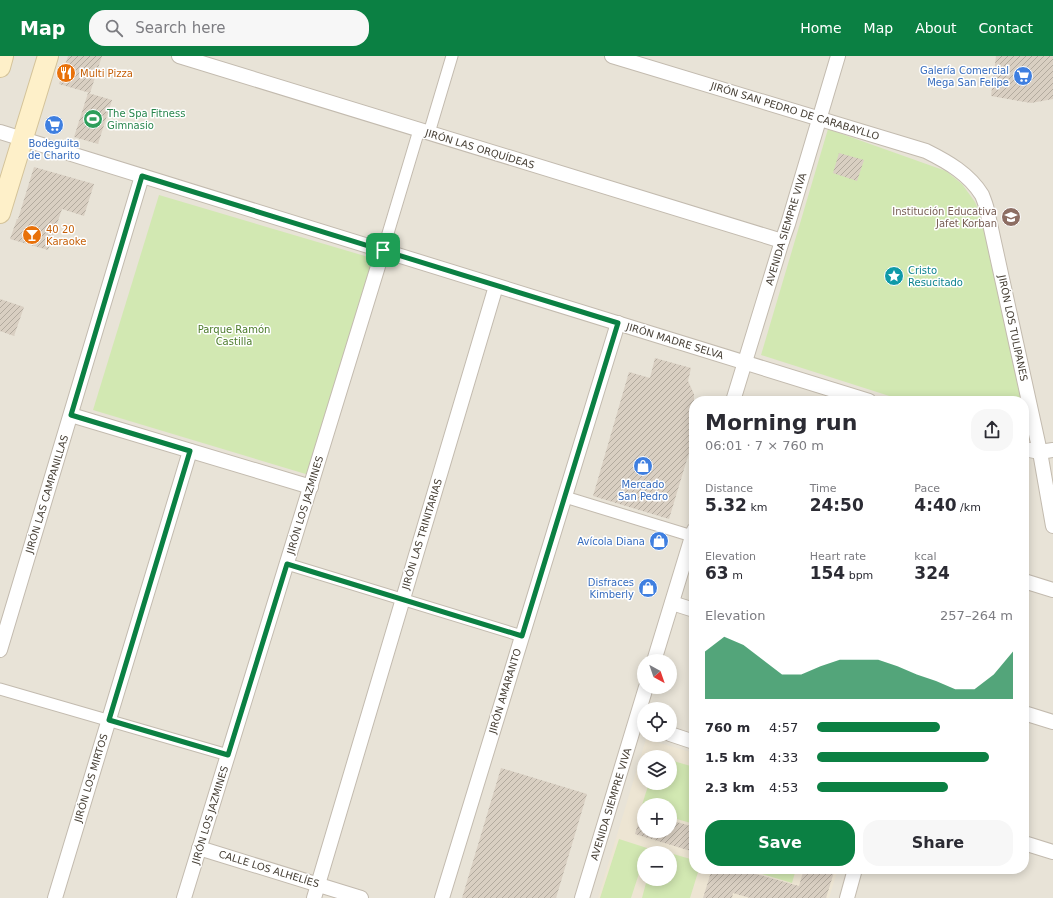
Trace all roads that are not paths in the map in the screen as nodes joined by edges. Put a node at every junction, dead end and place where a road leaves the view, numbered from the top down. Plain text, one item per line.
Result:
1 (3, 56) edge
2 (48, 56) edge
3 (179, 56) edge
4 (452, 56) edge
5 (612, 56) edge
6 (838, 56) edge
7 (0, 67) edge
8 (819, 119) junction
9 (424, 131) junction
10 (0, 132) edge
11 (23, 139) junction
12 (142, 176) junction
13 (971, 181) joint
14 (0, 213) edge
15 (782, 241) junction
16 (383, 250) junction
17 (496, 286) junction
18 (618, 323) junction
19 (745, 363) junction
20 (735, 396) edge
21 (853, 396) edge
22 (71, 415) junction
23 (1029, 449) edge
24 (190, 451) junction
25 (1046, 451) edge
26 (310, 487) junction
27 (564, 497) junction
28 (1053, 526) edge
29 (689, 532) edge
30 (689, 546) edge
31 (287, 564) junction
32 (1029, 583) edge
33 (1053, 590) edge
34 (403, 600) junction
35 (672, 603) junction
36 (689, 608) edge
37 (522, 636) junction
38 (0, 650) edge
39 (656, 654) edge
40 (0, 689) edge
41 (1029, 715) edge
42 (109, 720) junction
43 (1053, 722) edge
44 (637, 734) edge
45 (677, 736) edge
46 (689, 740) edge
47 (228, 755) junction
48 (1029, 845) edge
49 (200, 848) junction
50 (1053, 852) edge
51 (854, 874) edge
52 (316, 891) edge
53 (55, 898) edge
54 (184, 898) edge
55 (361, 898) edge
56 (442, 898) edge
57 (582, 898) edge
58 (847, 898) edge

1 - 7 main road
2 - 11 main road
3 - 9 street, JIRÓN LAS ORQUÍDEAS
4 - 9 street
5 - 8 street, JIRÓN SAN PEDRO DE CARABAYLLO
6 - 8 street, AVENIDA SIEMPRE VIVA
8 - 13 street, JIRÓN SAN PEDRO DE CARABAYLLO
8 - 15 street, AVENIDA SIEMPRE VIVA
9 - 15 street, JIRÓN LAS ORQUÍDEAS
9 - 16 street
10 - 11 street, JIRÓN MADRE SELVA
11 - 12 street, JIRÓN MADRE SELVA
11 - 14 main road
12 - 16 street, JIRÓN MADRE SELVA
12 - 22 street, JIRÓN LAS CAMPANILLAS
13 - 25 street, JIRÓN LOS TULIPANES
15 - 19 street, AVENIDA SIEMPRE VIVA
16 - 17 street, JIRÓN MADRE SELVA
16 - 26 street, JIRÓN LOS JAZMINES
17 - 18 street, JIRÓN MADRE SELVA
17 - 34 street, JIRÓN LAS TRINITARIAS
18 - 19 street, JIRÓN MADRE SELVA
18 - 27 street, JIRÓN AMARANTO
19 - 20 street, AVENIDA SIEMPRE VIVA
19 - 21 street, JIRÓN MADRE SELVA
22 - 24 street
22 - 38 street, JIRÓN LAS CAMPANILLAS
23 - 25 street
24 - 26 street
24 - 42 street, JIRÓN LOS MIRTOS
25 - 28 street, JIRÓN LOS TULIPANES
26 - 31 street, JIRÓN LOS JAZMINES
27 - 29 street
27 - 37 street, JIRÓN AMARANTO
30 - 35 street
31 - 34 street
31 - 47 street, JIRÓN LOS JAZMINES
32 - 33 street
34 - 37 street
34 - 52 street, JIRÓN LAS TRINITARIAS
35 - 36 street
35 - 39 street
37 - 56 street, JIRÓN AMARANTO
40 - 42 street
41 - 43 street
42 - 47 street
42 - 53 street, JIRÓN LOS MIRTOS
44 - 57 street, AVENIDA SIEMPRE VIVA
45 - 46 street
47 - 49 street, JIRÓN LOS JAZMINES
48 - 50 street
49 - 52 street, CALLE LOS ALHELÍES
49 - 54 street, JIRÓN LOS JAZMINES
51 - 58 street
52 - 55 street, CALLE LOS ALHELÍES

